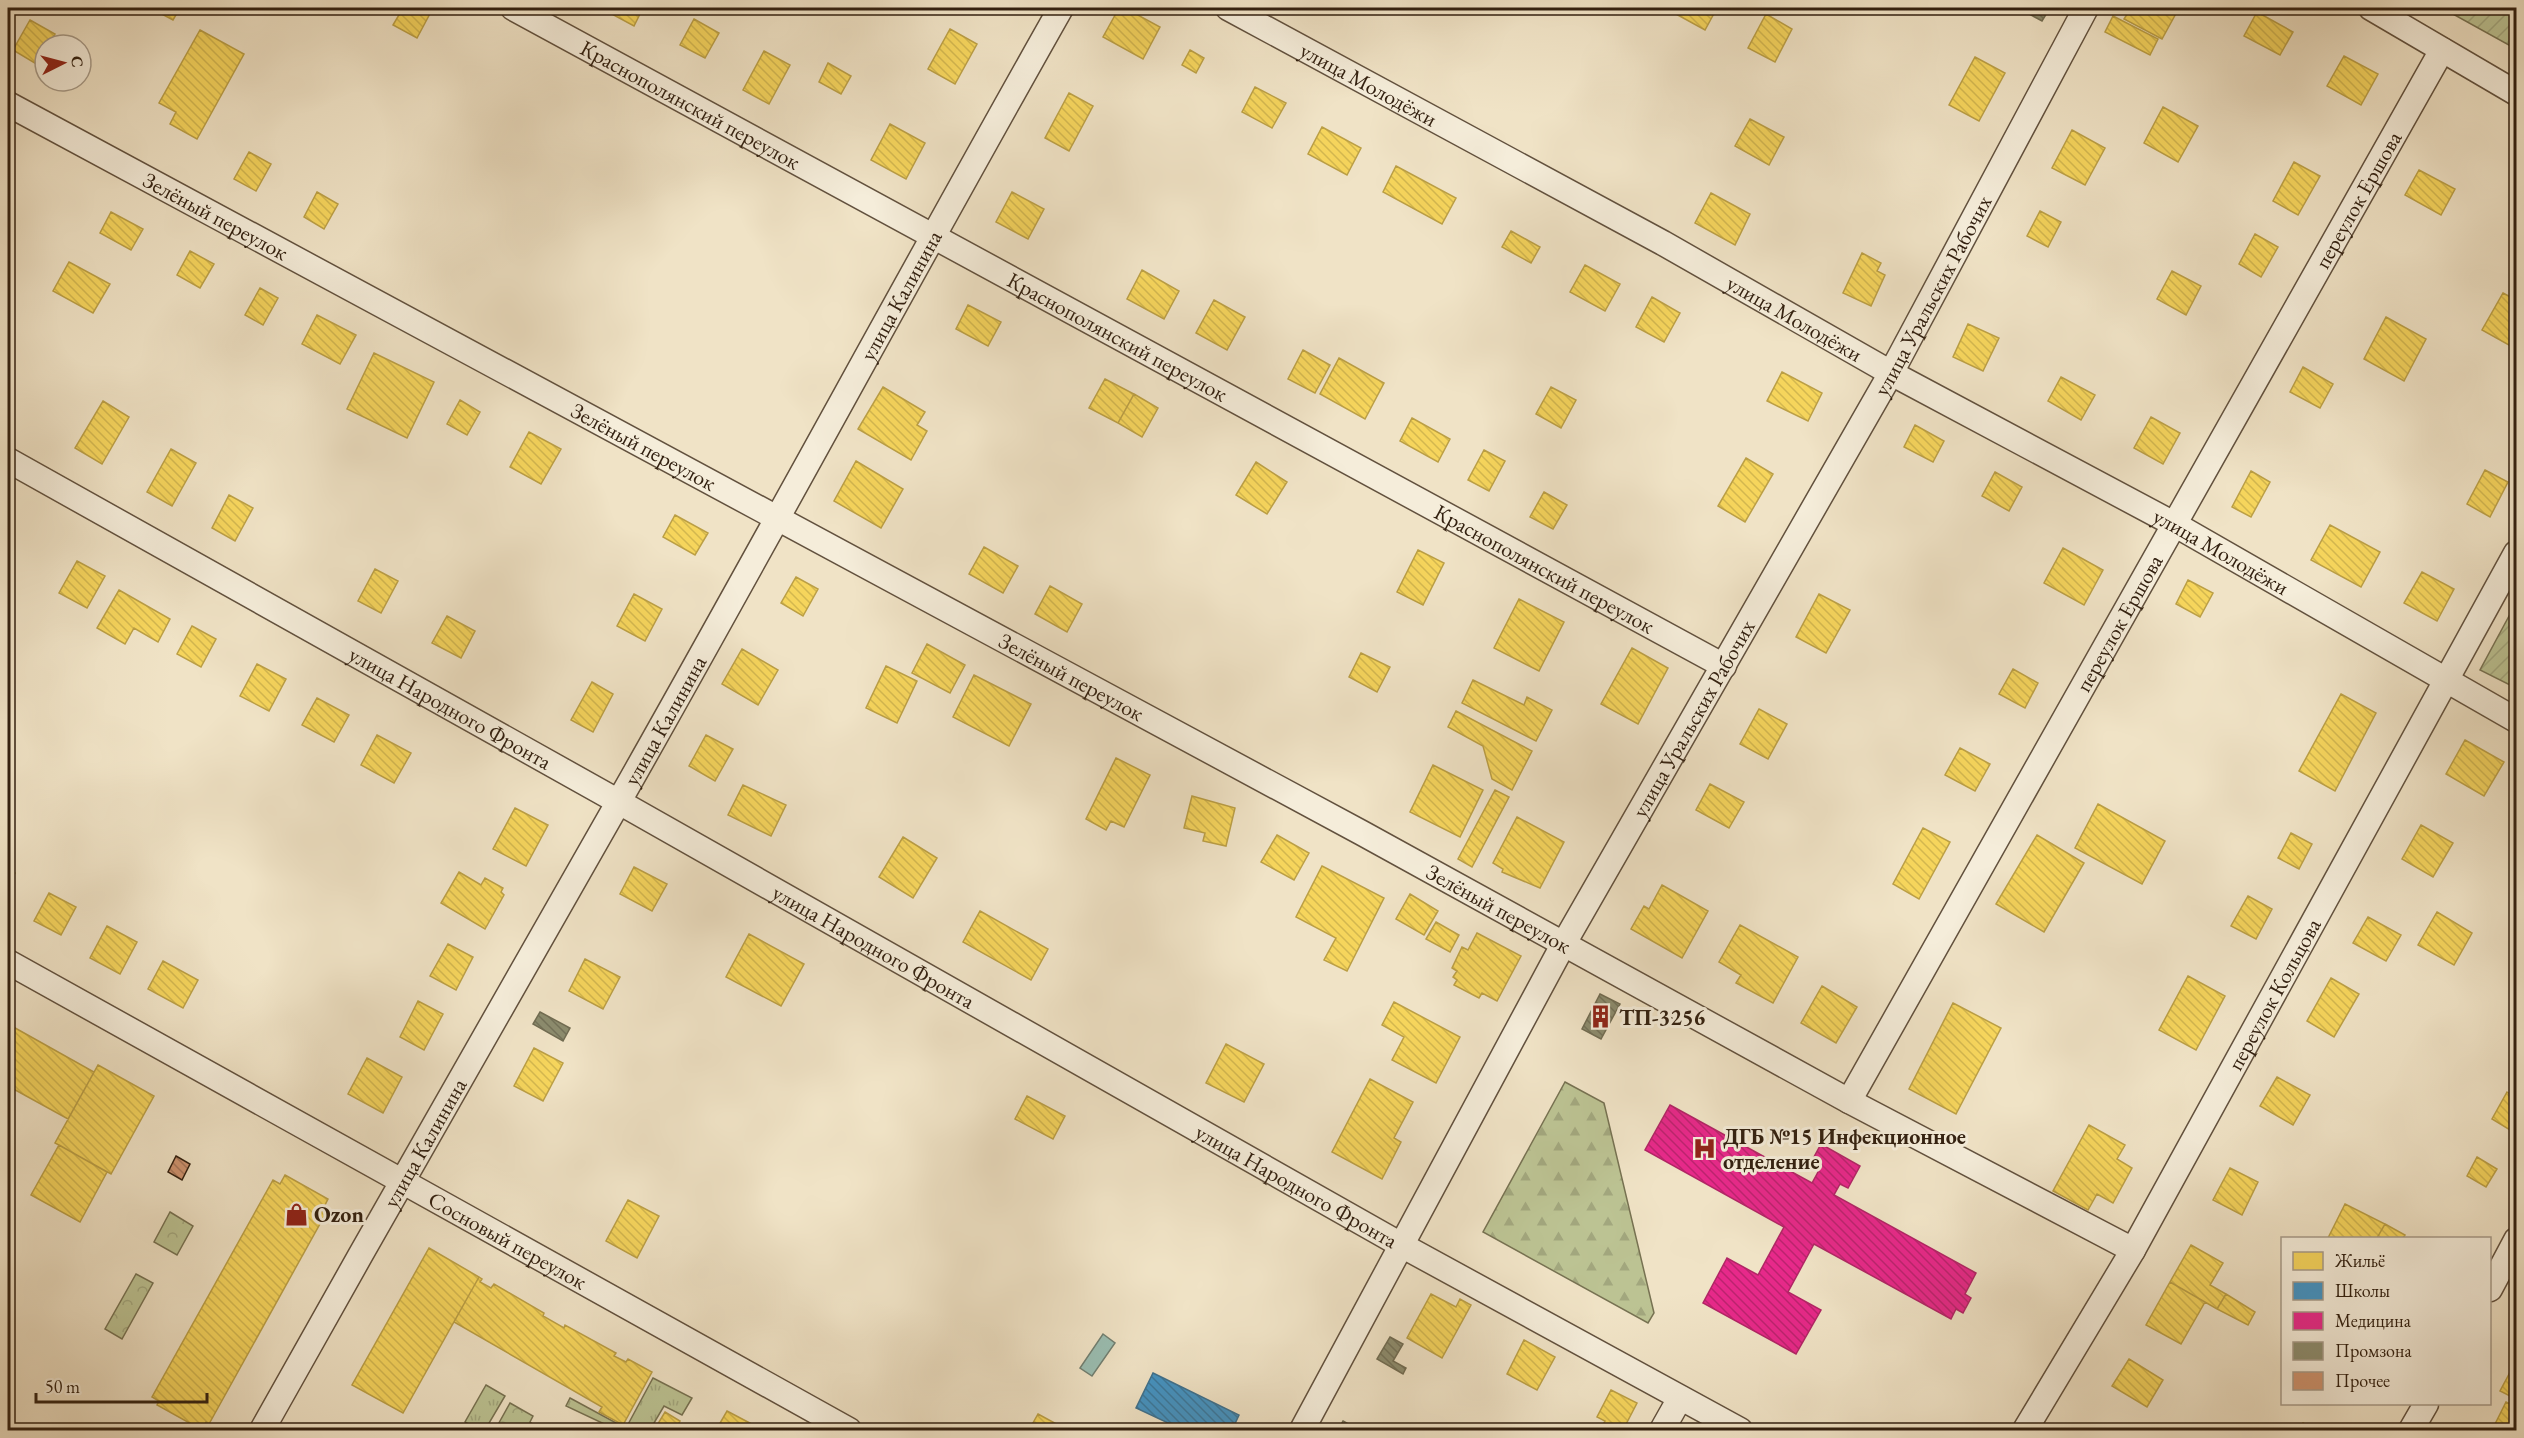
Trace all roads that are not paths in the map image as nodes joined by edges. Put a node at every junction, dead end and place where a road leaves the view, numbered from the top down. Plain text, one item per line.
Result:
1 (513, 8) edge
2 (1061, 8) edge
3 (1228, 8) edge
4 (2086, 8) edge
5 (2371, 8) edge
6 (2442, 50) junction
7 (2517, 93) edge
8 (8, 104) edge
9 (931, 237) junction
10 (1891, 373) junction
11 (8, 460) edge
12 (776, 520) junction
13 (2174, 524) junction
14 (2517, 553) edge
15 (1724, 666) junction
16 (2448, 682) junction
17 (2517, 720) edge
18 (619, 802) junction
19 (1563, 945) junction
20 (8, 962) edge
21 (1849, 1101) junction
22 (401, 1181) junction
23 (2517, 1240) edge
24 (1403, 1246) junction
25 (2133, 1250) junction
26 (2491, 1287) edge
27 (1680, 1398) junction
28 (2425, 1405) edge
29 (262, 1431) edge
30 (849, 1431) edge
31 (1302, 1431) edge
32 (1662, 1431) edge
33 (1740, 1431) edge
34 (2025, 1431) edge
35 (2411, 1431) edge

1 - 9 street, Краснополянский переулок
2 - 9 street, улица Калинина
3 - 10 street, улица Молодёжи
4 - 10 street, улица Уральских Рабочих
5 - 6 street
6 - 7 street
6 - 13 street, переулок Ершова
8 - 12 street, Зелёный переулок
9 - 12 street, улица Калинина
9 - 15 street, Краснополянский переулок
10 - 13 street, улица Молодёжи
10 - 15 street, улица Уральских Рабочих
11 - 18 street, улица Народного Фронта
12 - 18 street, улица Калинина
12 - 19 street, Зелёный переулок
13 - 16 street, улица Молодёжи
13 - 21 street, переулок Ершова
14 - 16 street, переулок Кольцова
15 - 19 street, улица Уральских Рабочих
16 - 17 street, улица Молодёжи
16 - 25 street, переулок Кольцова
18 - 22 street, улица Калинина
18 - 24 street, улица Народного Фронта
19 - 21 street, Зелёный переулок
19 - 24 street, улица Уральских Рабочих
20 - 22 street, Сосновый переулок
21 - 25 street, Зелёный переулок
22 - 29 street, улица Калинина
22 - 30 street, Сосновый переулок
23 - 26 street
24 - 27 street, улица Народного Фронта
24 - 31 street, улица Уральских Рабочих
25 - 34 street, переулок Кольцова
27 - 32 street
27 - 33 street, улица Народного Фронта
28 - 35 street

